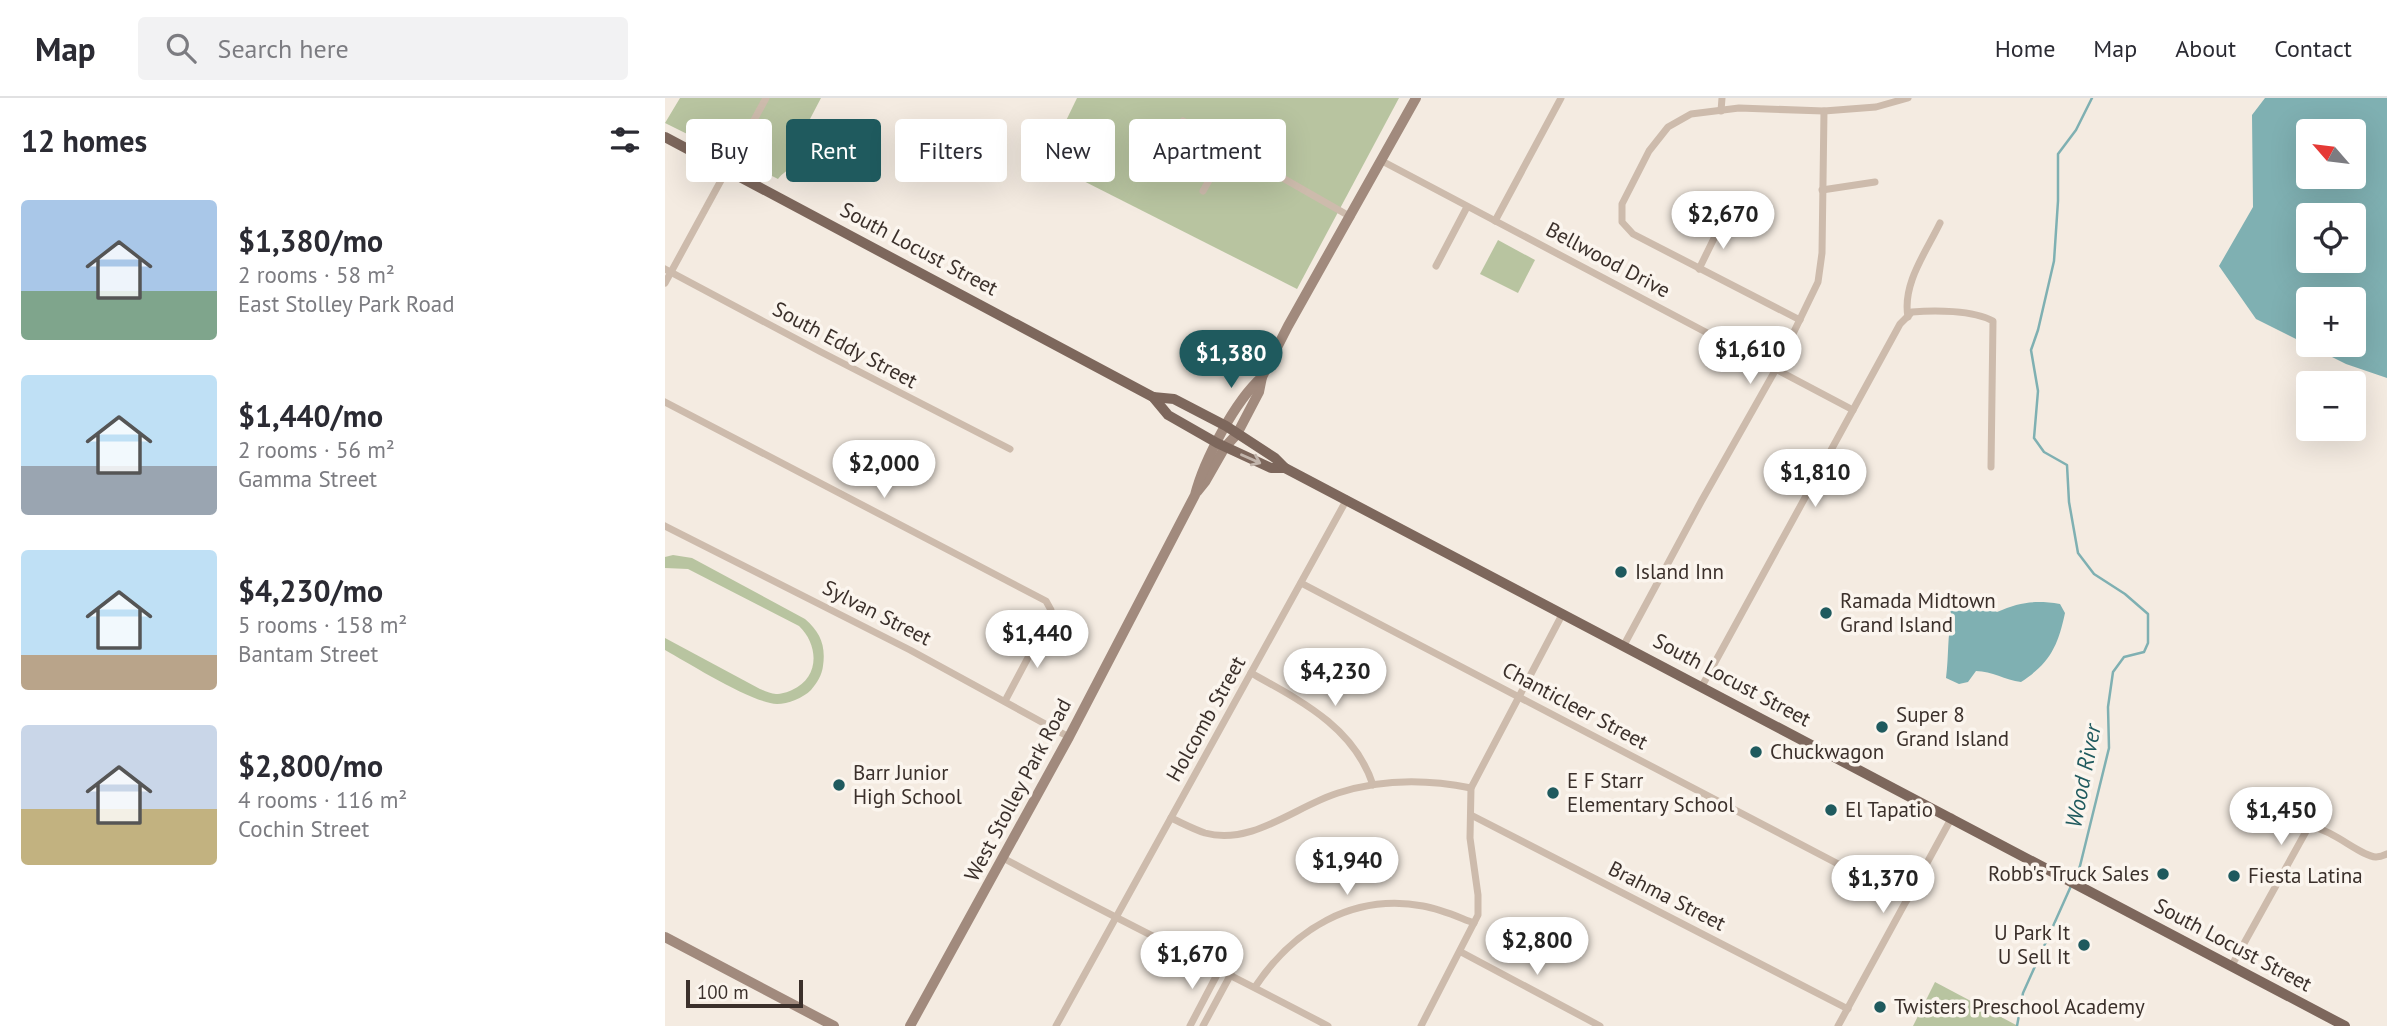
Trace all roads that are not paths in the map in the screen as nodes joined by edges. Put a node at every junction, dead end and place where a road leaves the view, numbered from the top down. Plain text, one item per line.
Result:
1 (766, 98) edge
2 (1416, 98) edge
3 (1561, 98) edge
4 (1721, 98) edge
5 (1908, 98) edge
6 (1721, 111) junction
7 (1824, 111) junction
8 (755, 119) edge
9 (665, 137) edge
10 (686, 148) edge
11 (1382, 161) junction
12 (1286, 180) edge
13 (720, 182) edge
14 (750, 182) edge
15 (1208, 182) edge
16 (1875, 182) dead end
17 (1822, 190) junction
18 (1203, 191) dead end
19 (1467, 207) junction
20 (1351, 217) junction
21 (1723, 220) dead end
22 (1495, 221) junction
23 (1940, 223) dead end
24 (1436, 265) dead end
25 (1699, 269) junction
26 (668, 271) edge
27 (665, 283) edge
28 (1908, 317) junction
29 (1800, 320) junction
30 (1776, 369) junction
31 (1262, 377) junction
32 (1153, 397) junction
33 (665, 402) edge
34 (1853, 410) junction
35 (1226, 426) junction
36 (1237, 433) junction
37 (1221, 445) junction
38 (1010, 449) dead end
39 (1991, 467) dead end
40 (1285, 468) junction
41 (1347, 499) junction
42 (665, 526) edge
43 (1301, 583) junction
44 (1563, 613) junction
45 (1624, 646) junction
46 (1251, 673) junction
47 (1702, 686) junction
48 (1518, 696) junction
49 (1005, 701) junction
50 (1069, 737) junction
51 (1373, 785) junction
52 (1471, 788) junction
53 (1471, 815) junction
54 (1952, 817) junction
55 (1171, 818) junction
56 (2387, 854) edge
57 (1003, 858) junction
58 (1907, 900) junction
59 (1115, 918) junction
60 (1474, 923) junction
61 (665, 937) edge
62 (1461, 952) junction
63 (2232, 965) junction
64 (1220, 969) junction
65 (1231, 974) junction
66 (1255, 987) junction
67 (1848, 1009) junction
68 (834, 1026) edge
69 (911, 1026) edge
70 (1056, 1026) edge
71 (1190, 1026) edge
72 (1203, 1026) edge
73 (1328, 1026) edge
74 (1421, 1026) edge
75 (1600, 1026) edge
76 (1838, 1026) edge
77 (2345, 1026) edge

1 - 8 street
2 - 11 main road
3 - 22 street
4 - 6 street
5 - 7 street
6 - 7 street
6 - 25 street
7 - 17 street
9 - 10 main road, South Locust Street
11 - 19 street, Bellwood Drive
11 - 20 main road
12 - 20 street
13 - 26 street
14 - 32 main road, South Locust Street
15 - 18 street
16 - 17 street
17 - 29 street
19 - 22 street, Bellwood Drive
19 - 24 street
20 - 31 main road
21 - 25 street
22 - 30 street, Bellwood Drive
23 - 28 street
25 - 29 street
26 - 27 street
26 - 38 street, South Eddy Street
28 - 34 street
28 - 39 street
29 - 30 street
30 - 34 street, Bellwood Drive
30 - 45 street
31 - 35 main road, West Stolley Park Road
31 - 36 main road, West Stolley Park Road
32 - 35 main road, South Locust Street
32 - 37 main road, South Locust Street
33 - 49 street
34 - 47 street
35 - 36 main road, South Locust Street
35 - 37 main road, West Stolley Park Road
36 - 37 main road, West Stolley Park Road
36 - 40 main road, South Locust Street
37 -> 40 main road, South Locust Street
37 - 50 main road, West Stolley Park Road
40 - 41 main road, South Locust Street
41 - 43 street, Holcomb Street
41 - 44 main road, South Locust Street
42 - 49 street, Sylvan Street
43 - 46 street, Holcomb Street
43 - 48 street, Chanticleer Street
44 - 45 main road, South Locust Street
44 - 48 street
45 - 47 main road, South Locust Street
46 - 51 street
46 - 55 street, Holcomb Street
47 - 54 main road, South Locust Street
48 - 52 street
48 - 58 street, Chanticleer Street
49 - 50 street, Sylvan Street
50 - 57 main road, West Stolley Park Road
51 - 52 street
51 - 55 street
52 - 53 street
53 - 60 street
53 - 67 street, Brahma Street
54 - 58 street
54 - 63 main road, South Locust Street
55 - 59 street, Holcomb Street
56 - 63 street
57 - 59 street
57 - 69 main road, West Stolley Park Road
58 - 67 street
59 - 64 street
59 - 70 street, Holcomb Street
60 - 62 street
60 - 66 street
61 - 68 main road
62 - 74 street
62 - 75 street
63 - 77 main road, South Locust Street
64 - 65 street
64 - 71 street
65 - 66 street
65 - 72 street
66 - 73 street
67 - 76 street

